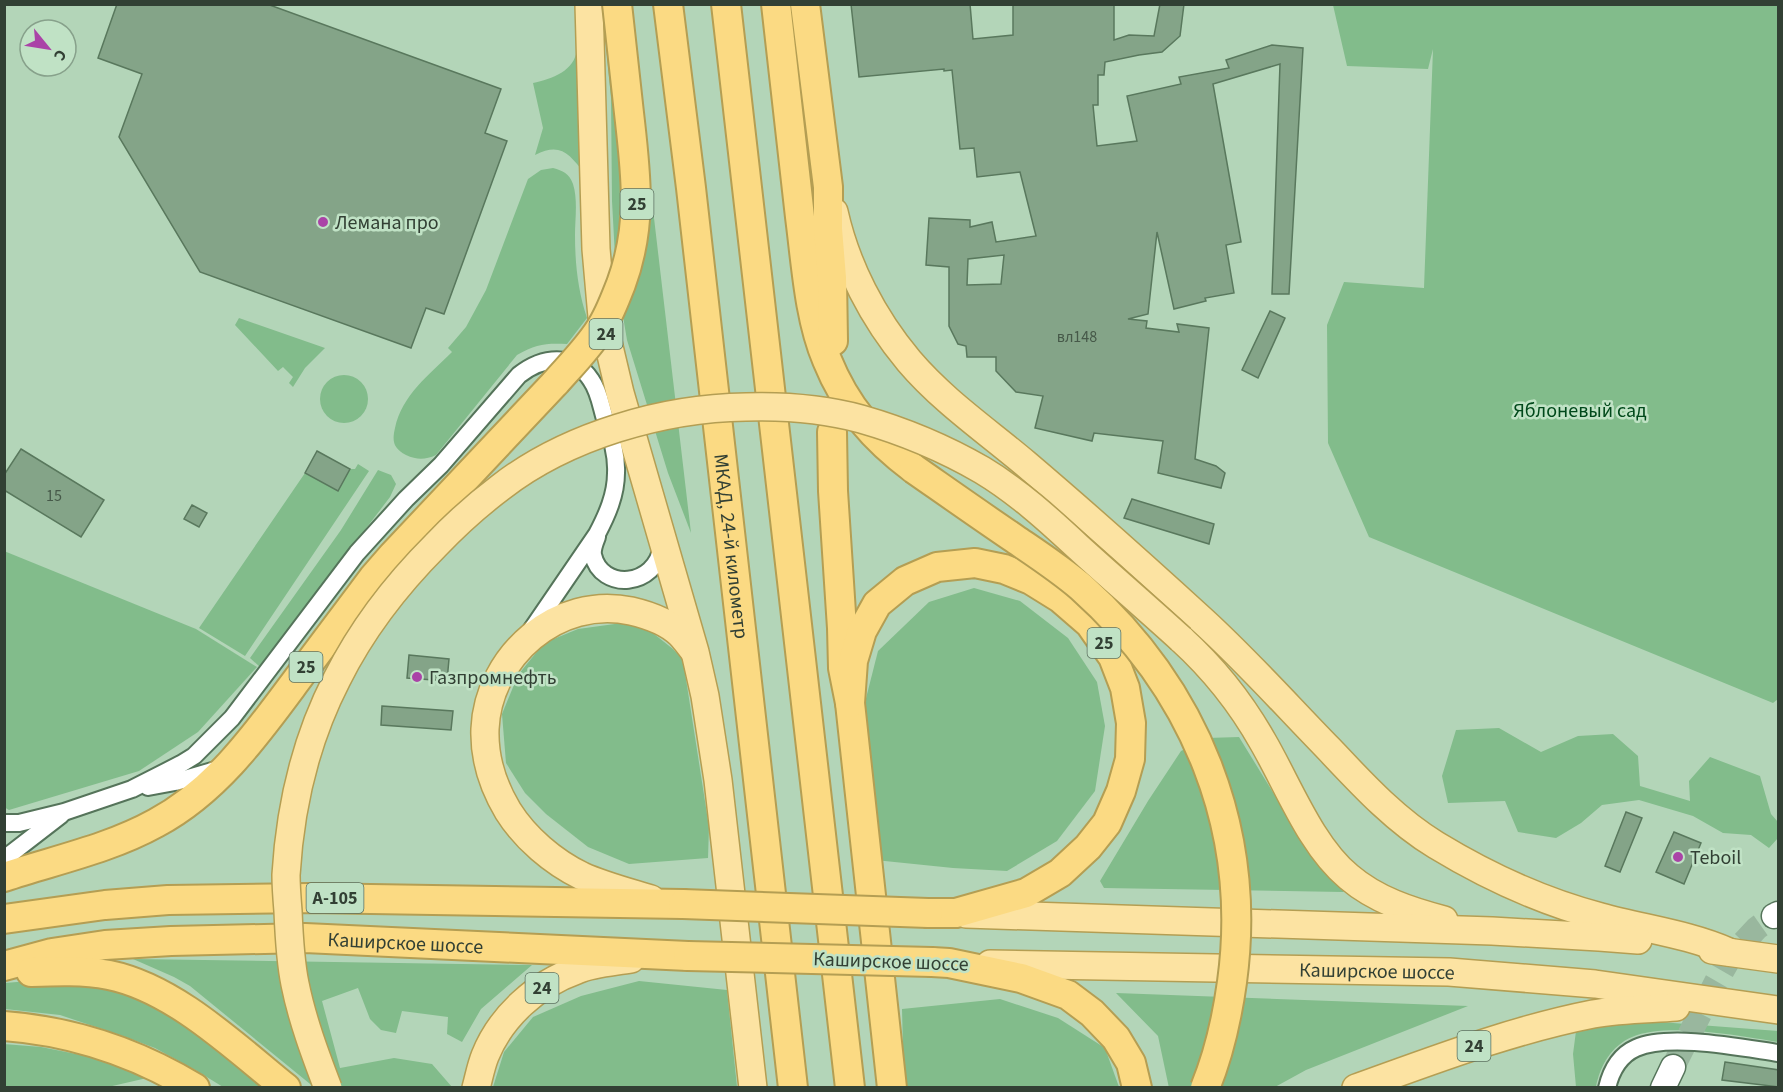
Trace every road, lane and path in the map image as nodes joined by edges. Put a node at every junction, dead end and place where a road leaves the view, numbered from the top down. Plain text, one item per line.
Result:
1 (589, 4) edge
2 (617, 4) edge
3 (668, 4) edge
4 (726, 4) edge
5 (776, 4) edge
6 (805, 4) edge
7 (828, 187) junction
8 (833, 346) dead end
9 (832, 432) dead end
10 (600, 528) junction
11 (662, 539) junction
12 (695, 652) junction
13 (512, 657) junction
14 (850, 703) junction
15 (230, 765) junction
16 (132, 789) junction
17 (64, 812) junction
18 (4, 823) edge
19 (4, 859) edge
20 (4, 877) edge
21 (675, 904) junction
22 (956, 913) junction
23 (4, 919) edge
24 (1492, 931) junction
25 (1729, 952) junction
26 (659, 954) junction
27 (1779, 959) edge
28 (941, 963) junction
29 (4, 966) edge
30 (4, 973) edge
31 (1725, 1003) junction
32 (1779, 1010) edge
33 (4, 1026) edge
34 (1779, 1053) edge
35 (195, 1088) edge
36 (286, 1088) edge
37 (328, 1088) edge
38 (476, 1088) edge
39 (753, 1088) edge
40 (793, 1088) edge
41 (850, 1088) edge
42 (891, 1088) edge
43 (1137, 1088) edge
44 (1205, 1088) edge
45 (1356, 1088) edge
46 (1607, 1088) edge

1 - 11 main road, 24
2 - 15 highway, 25, bridge
3 - 40 highway, МКАД, 24-й километр
4 - 41 highway
5 - 44 highway, bridge
6 - 7 highway
7 - 8 highway
7 - 25 main road
9 - 14 highway
10 - 11 street
10 - 13 street
10 - 16 street
11 - 12 main road, 24
12 - 13 main road
12 - 39 main road
13 - 21 main road
14 - 22 highway, 25
14 - 42 highway
15 - 16 street
15 - 20 highway, 25
16 - 17 street
17 - 18 street
17 - 19 street
21 - 22 highway, bridge
21 - 23 highway, А-105
22 - 24 main road
24 - 25 main road
24 - 37 main road, bridge
25 - 27 main road
26 - 28 highway, Каширское шоссе, bridge
26 - 29 highway, Каширское шоссе / А-105
26 - 38 main road, 24
28 - 31 main road, Каширское шоссе
28 - 43 highway
30 - 36 highway
31 - 32 main road, Каширское шоссе
31 - 45 main road, 24
33 - 35 highway
34 - 46 street

